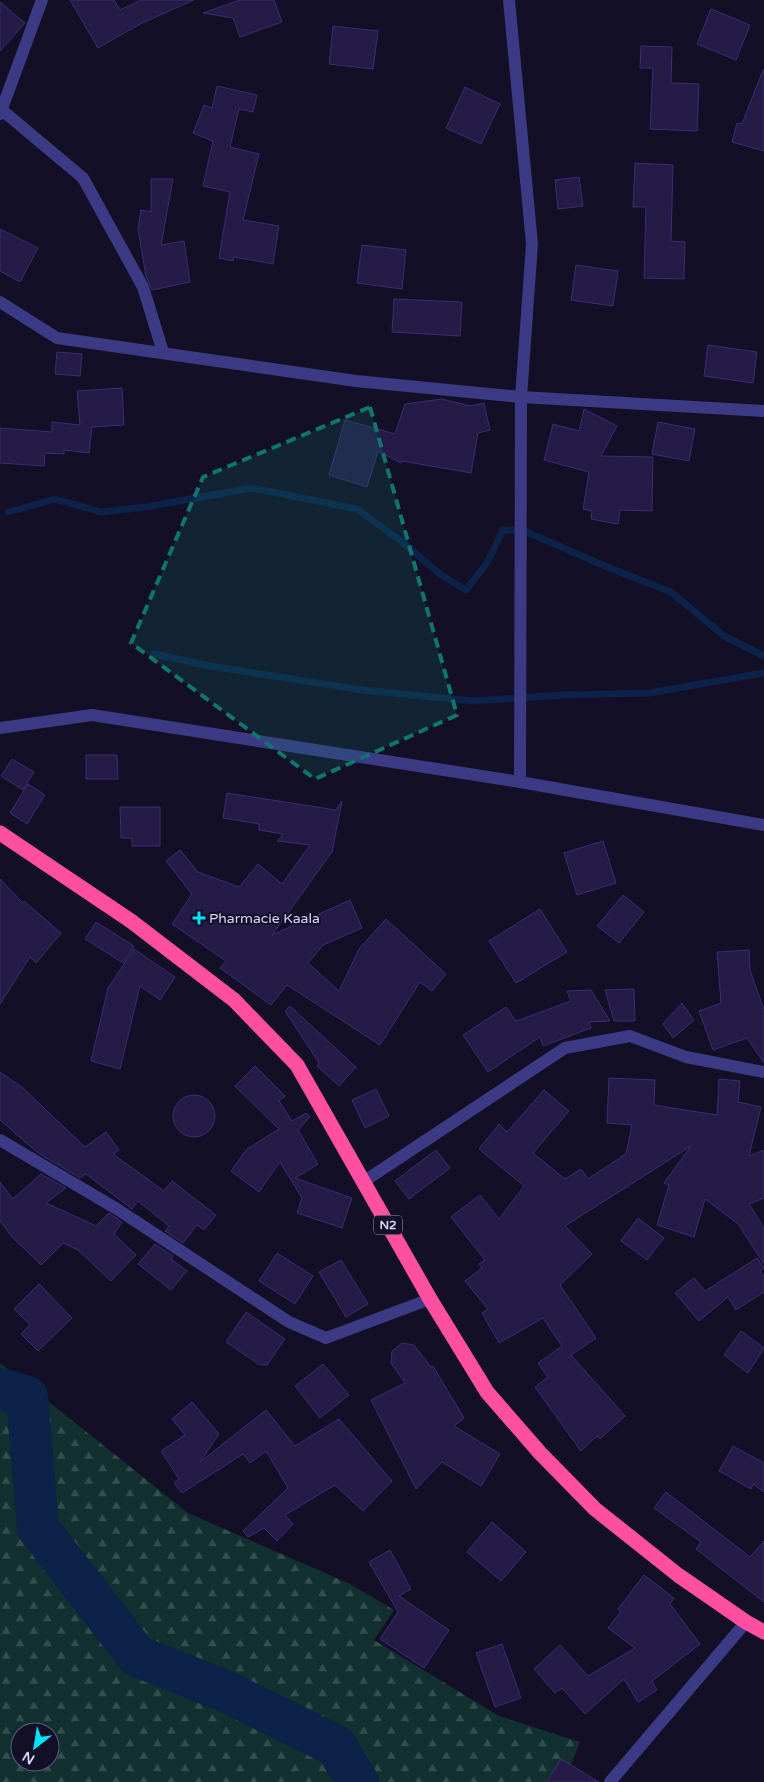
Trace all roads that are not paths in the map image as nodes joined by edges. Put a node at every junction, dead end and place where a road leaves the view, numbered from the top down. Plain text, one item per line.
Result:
1 (42, 0) edge
2 (509, 0) edge
3 (1, 112) edge
4 (0, 302) edge
5 (163, 352) junction
6 (521, 397) junction
7 (764, 411) edge
8 (0, 728) edge
9 (520, 782) junction
10 (764, 825) edge
11 (0, 833) edge
12 (764, 1072) edge
13 (0, 1140) edge
14 (363, 1182) junction
15 (430, 1299) junction
16 (746, 1622) junction
17 (764, 1632) edge
18 (610, 1782) edge

1 - 3 street
2 - 6 street
3 - 5 street
4 - 5 street
5 - 6 street
6 - 7 street
6 - 9 street
8 - 9 street
9 - 10 street
11 - 14 highway, N2
12 - 14 street
13 - 15 street
14 - 15 highway, N2
15 - 16 highway, N2
16 - 17 highway, N2
16 - 18 street

